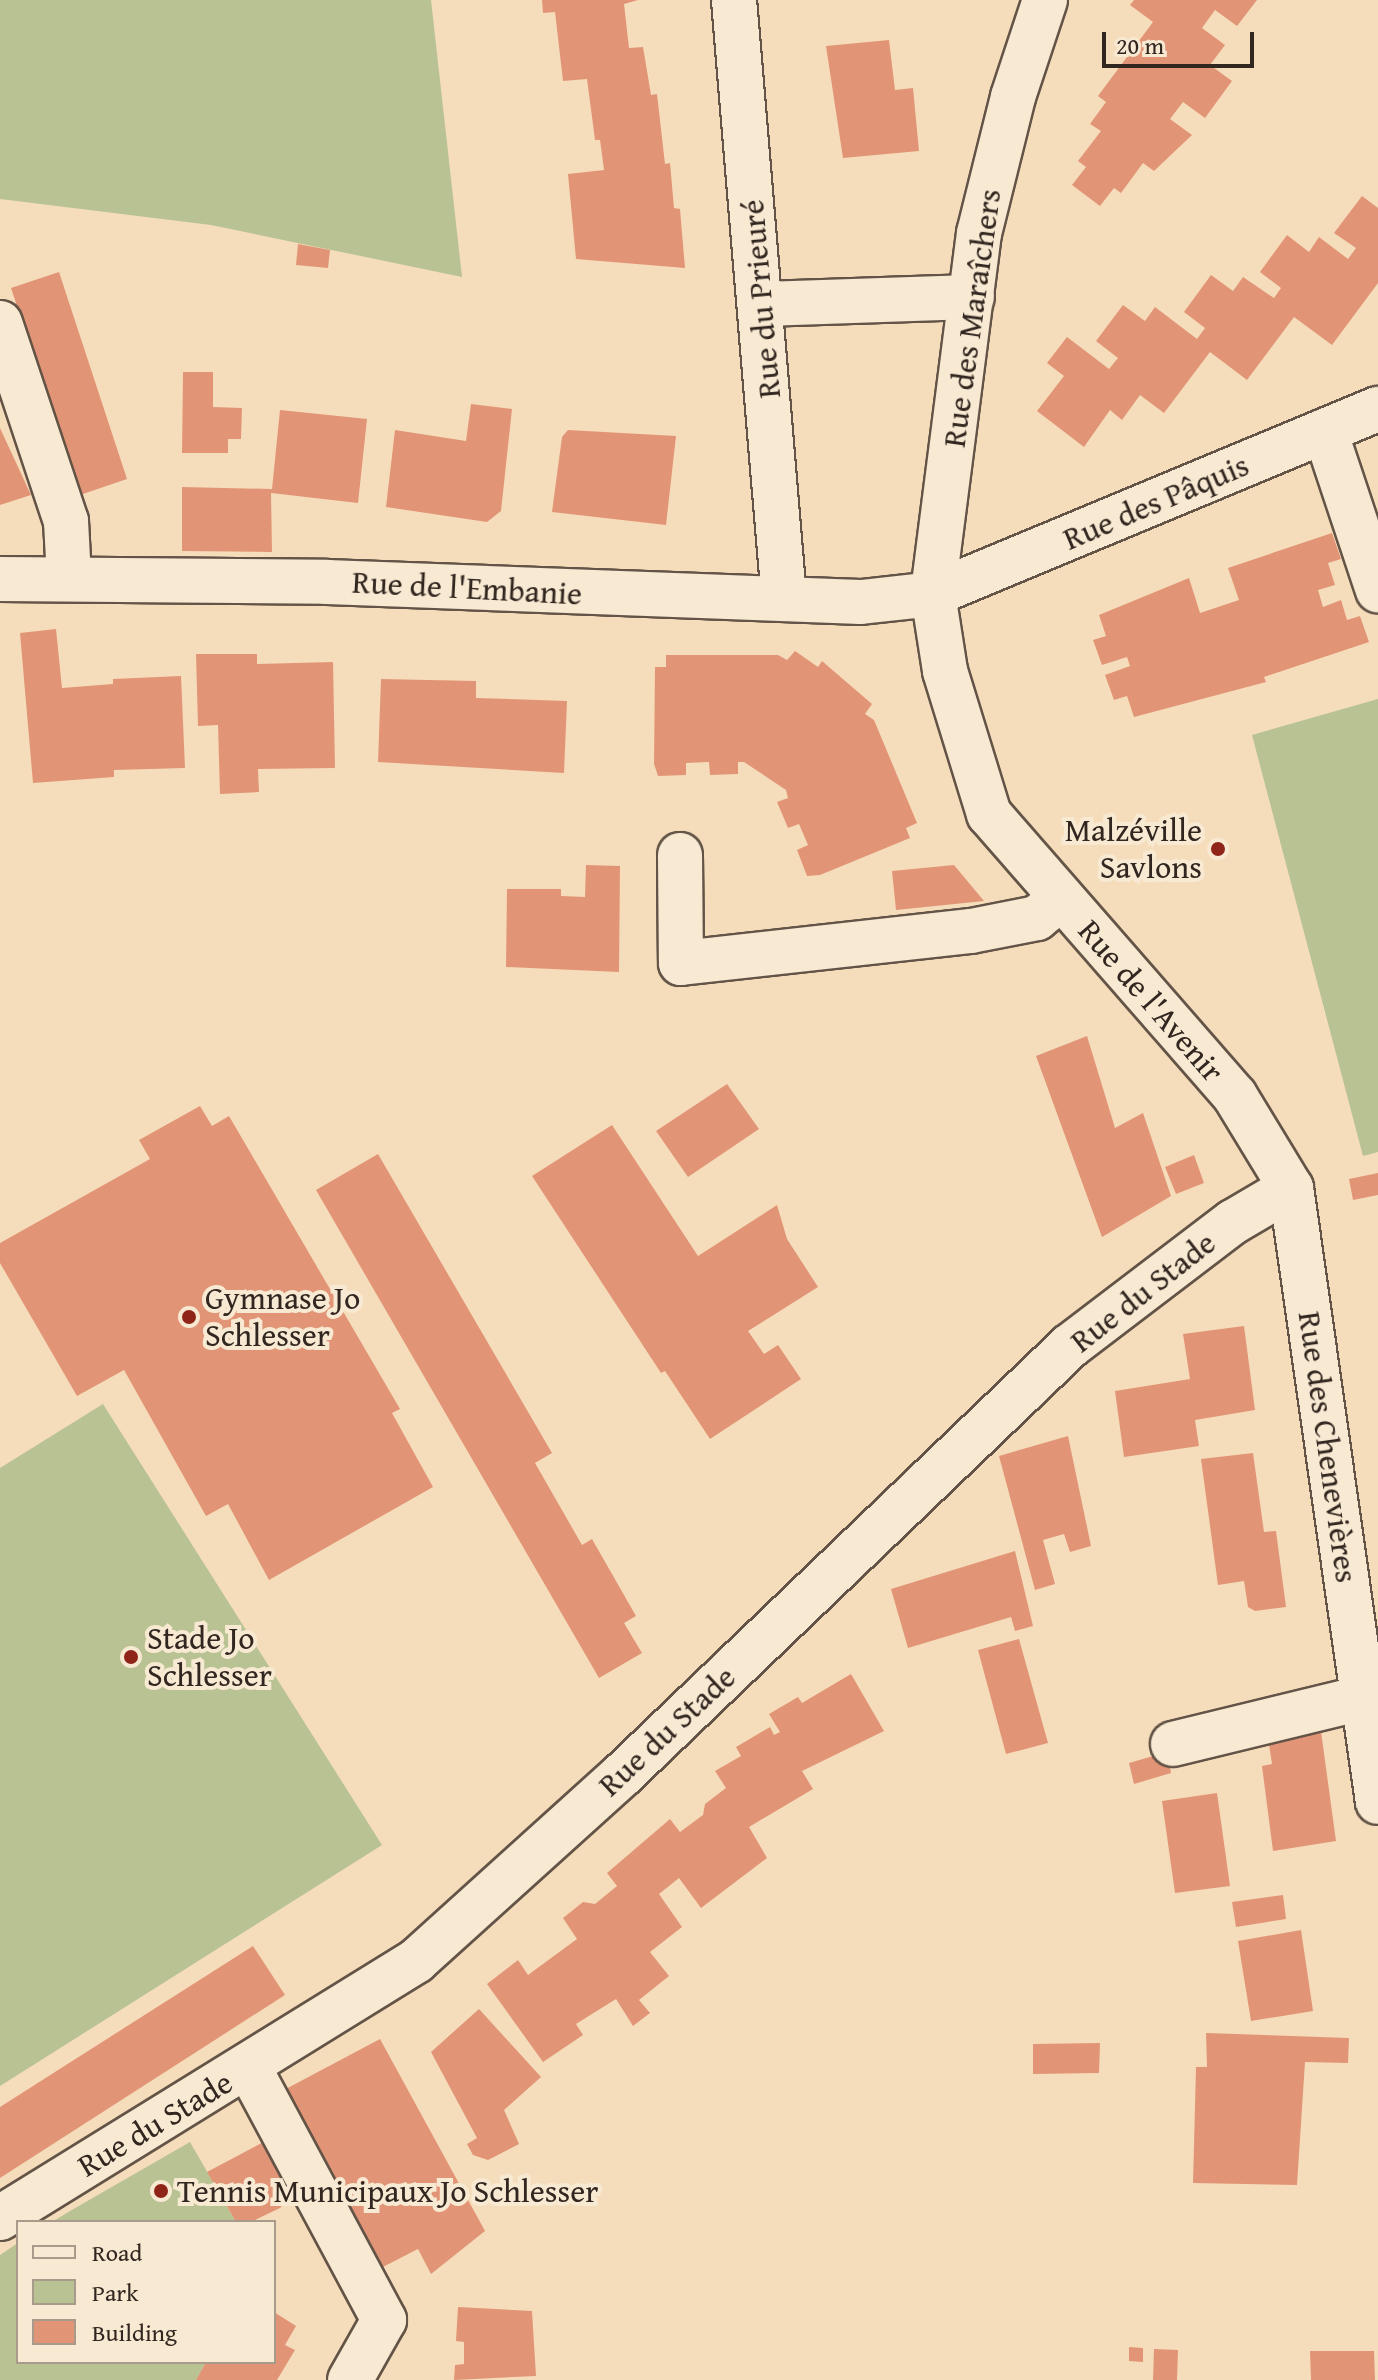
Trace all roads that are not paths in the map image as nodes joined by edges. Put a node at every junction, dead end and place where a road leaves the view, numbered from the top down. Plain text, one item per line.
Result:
1 (734, 0) edge
2 (1045, 0) edge
3 (972, 297) junction
4 (763, 304) junction
5 (0, 323) edge
6 (1378, 409) edge
7 (1325, 431) junction
8 (0, 579) edge
9 (69, 579) junction
10 (1378, 590) edge
11 (933, 594) junction
12 (784, 599) junction
13 (680, 855) dead end
14 (1061, 898) junction
15 (1291, 1188) junction
16 (1371, 1696) edge
17 (1173, 1744) dead end
18 (1378, 1802) edge
19 (249, 2068) junction
20 (0, 2218) edge
21 (350, 2380) edge

1 - 4 street, Rue du Prieuré
2 - 3 street, Rue des Maraîchers
3 - 4 street
3 - 11 street, Rue des Maraîchers
4 - 12 street, Rue du Prieuré
5 - 9 street
6 - 7 street, Rue des Pâquis
7 - 10 street
7 - 11 street, Rue des Pâquis
8 - 9 street, Rue de l'Embanie
9 - 12 street, Rue de l'Embanie
11 - 12 street, Rue de l'Embanie
11 - 14 street, Rue de l'Avenir
13 - 14 street
14 - 15 street, Rue de l'Avenir
15 - 16 street, Rue des Chenevières
15 - 19 street, Rue du Stade
16 - 17 street
16 - 18 street, Rue des Chenevières
19 - 20 street, Rue du Stade
19 - 21 street

